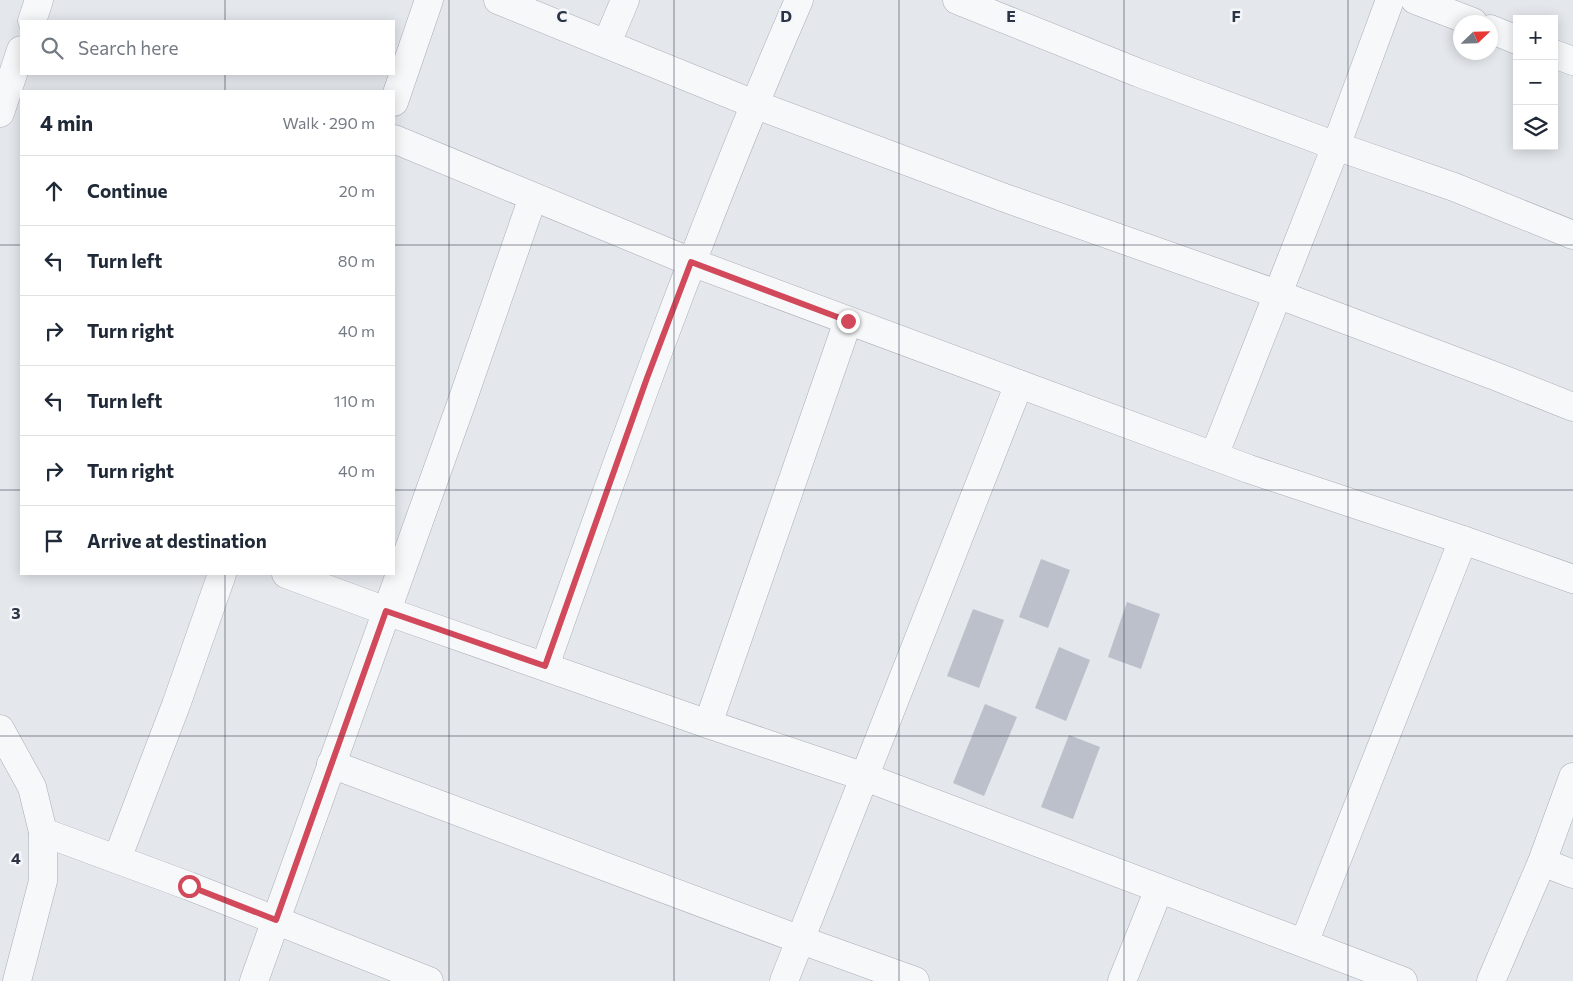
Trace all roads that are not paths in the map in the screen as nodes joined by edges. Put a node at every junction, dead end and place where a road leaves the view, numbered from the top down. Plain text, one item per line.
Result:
1 (40, 0) edge
2 (429, 0) edge
3 (498, 0) edge
4 (625, 0) edge
5 (799, 0) edge
6 (957, 0) edge
7 (1390, 0) edge
8 (1415, 0) edge
9 (1455, 15) edge
10 (32, 20) edge
11 (1498, 32) edge
12 (1513, 38) edge
13 (607, 43) junction
14 (20, 53) edge
15 (1558, 55) edge
16 (1573, 61) edge
17 (395, 99) edge
18 (754, 104) junction
19 (0, 113) edge
20 (395, 139) edge
21 (1336, 146) junction
22 (534, 197) junction
23 (1573, 235) edge
24 (691, 262) junction
25 (1277, 294) junction
26 (848, 321) junction
27 (1019, 384) junction
28 (1573, 407) edge
29 (1214, 456) junction
30 (1463, 540) junction
31 (222, 575) edge
32 (289, 575) edge
33 (1573, 579) edge
34 (386, 611) junction
35 (545, 666) junction
36 (708, 724) junction
37 (0, 728) edge
38 (331, 764) junction
39 (865, 777) junction
40 (1573, 777) edge
41 (43, 832) junction
42 (116, 859) junction
43 (1542, 862) junction
44 (1573, 874) edge
45 (1159, 889) junction
46 (276, 920) junction
47 (800, 940) junction
48 (1304, 943) junction
49 (17, 981) edge
50 (254, 981) edge
51 (429, 981) edge
52 (784, 981) edge
53 (915, 981) edge
54 (1122, 981) edge
55 (1403, 981) edge
56 (1491, 981) edge

1 - 10 street
2 - 17 street
3 - 13 street
4 - 13 street
5 - 18 street
6 - 21 street
7 - 21 street
8 - 9 street
11 - 12 street
13 - 18 street
14 - 19 street
15 - 16 street
18 - 24 street
18 - 25 street
20 - 22 street
21 - 23 street
21 - 25 street
22 - 24 street
22 - 34 street
24 - 26 street
24 - 35 street
25 - 28 street
25 - 29 street
26 - 27 street
26 - 36 street
27 - 29 street
27 - 39 street
29 - 30 street
30 - 33 street
30 - 48 street
31 - 42 street
32 - 34 street
34 - 35 street
34 - 38 street
35 - 36 street
36 - 39 street
37 - 41 street
38 - 46 street
38 - 47 street
39 - 45 street
39 - 47 street
40 - 43 street
41 - 42 street
41 - 49 street
42 - 46 street
43 - 44 street
43 - 56 street
45 - 48 street
45 - 54 street
46 - 50 street
46 - 51 street
47 - 52 street
47 - 53 street
48 - 55 street

